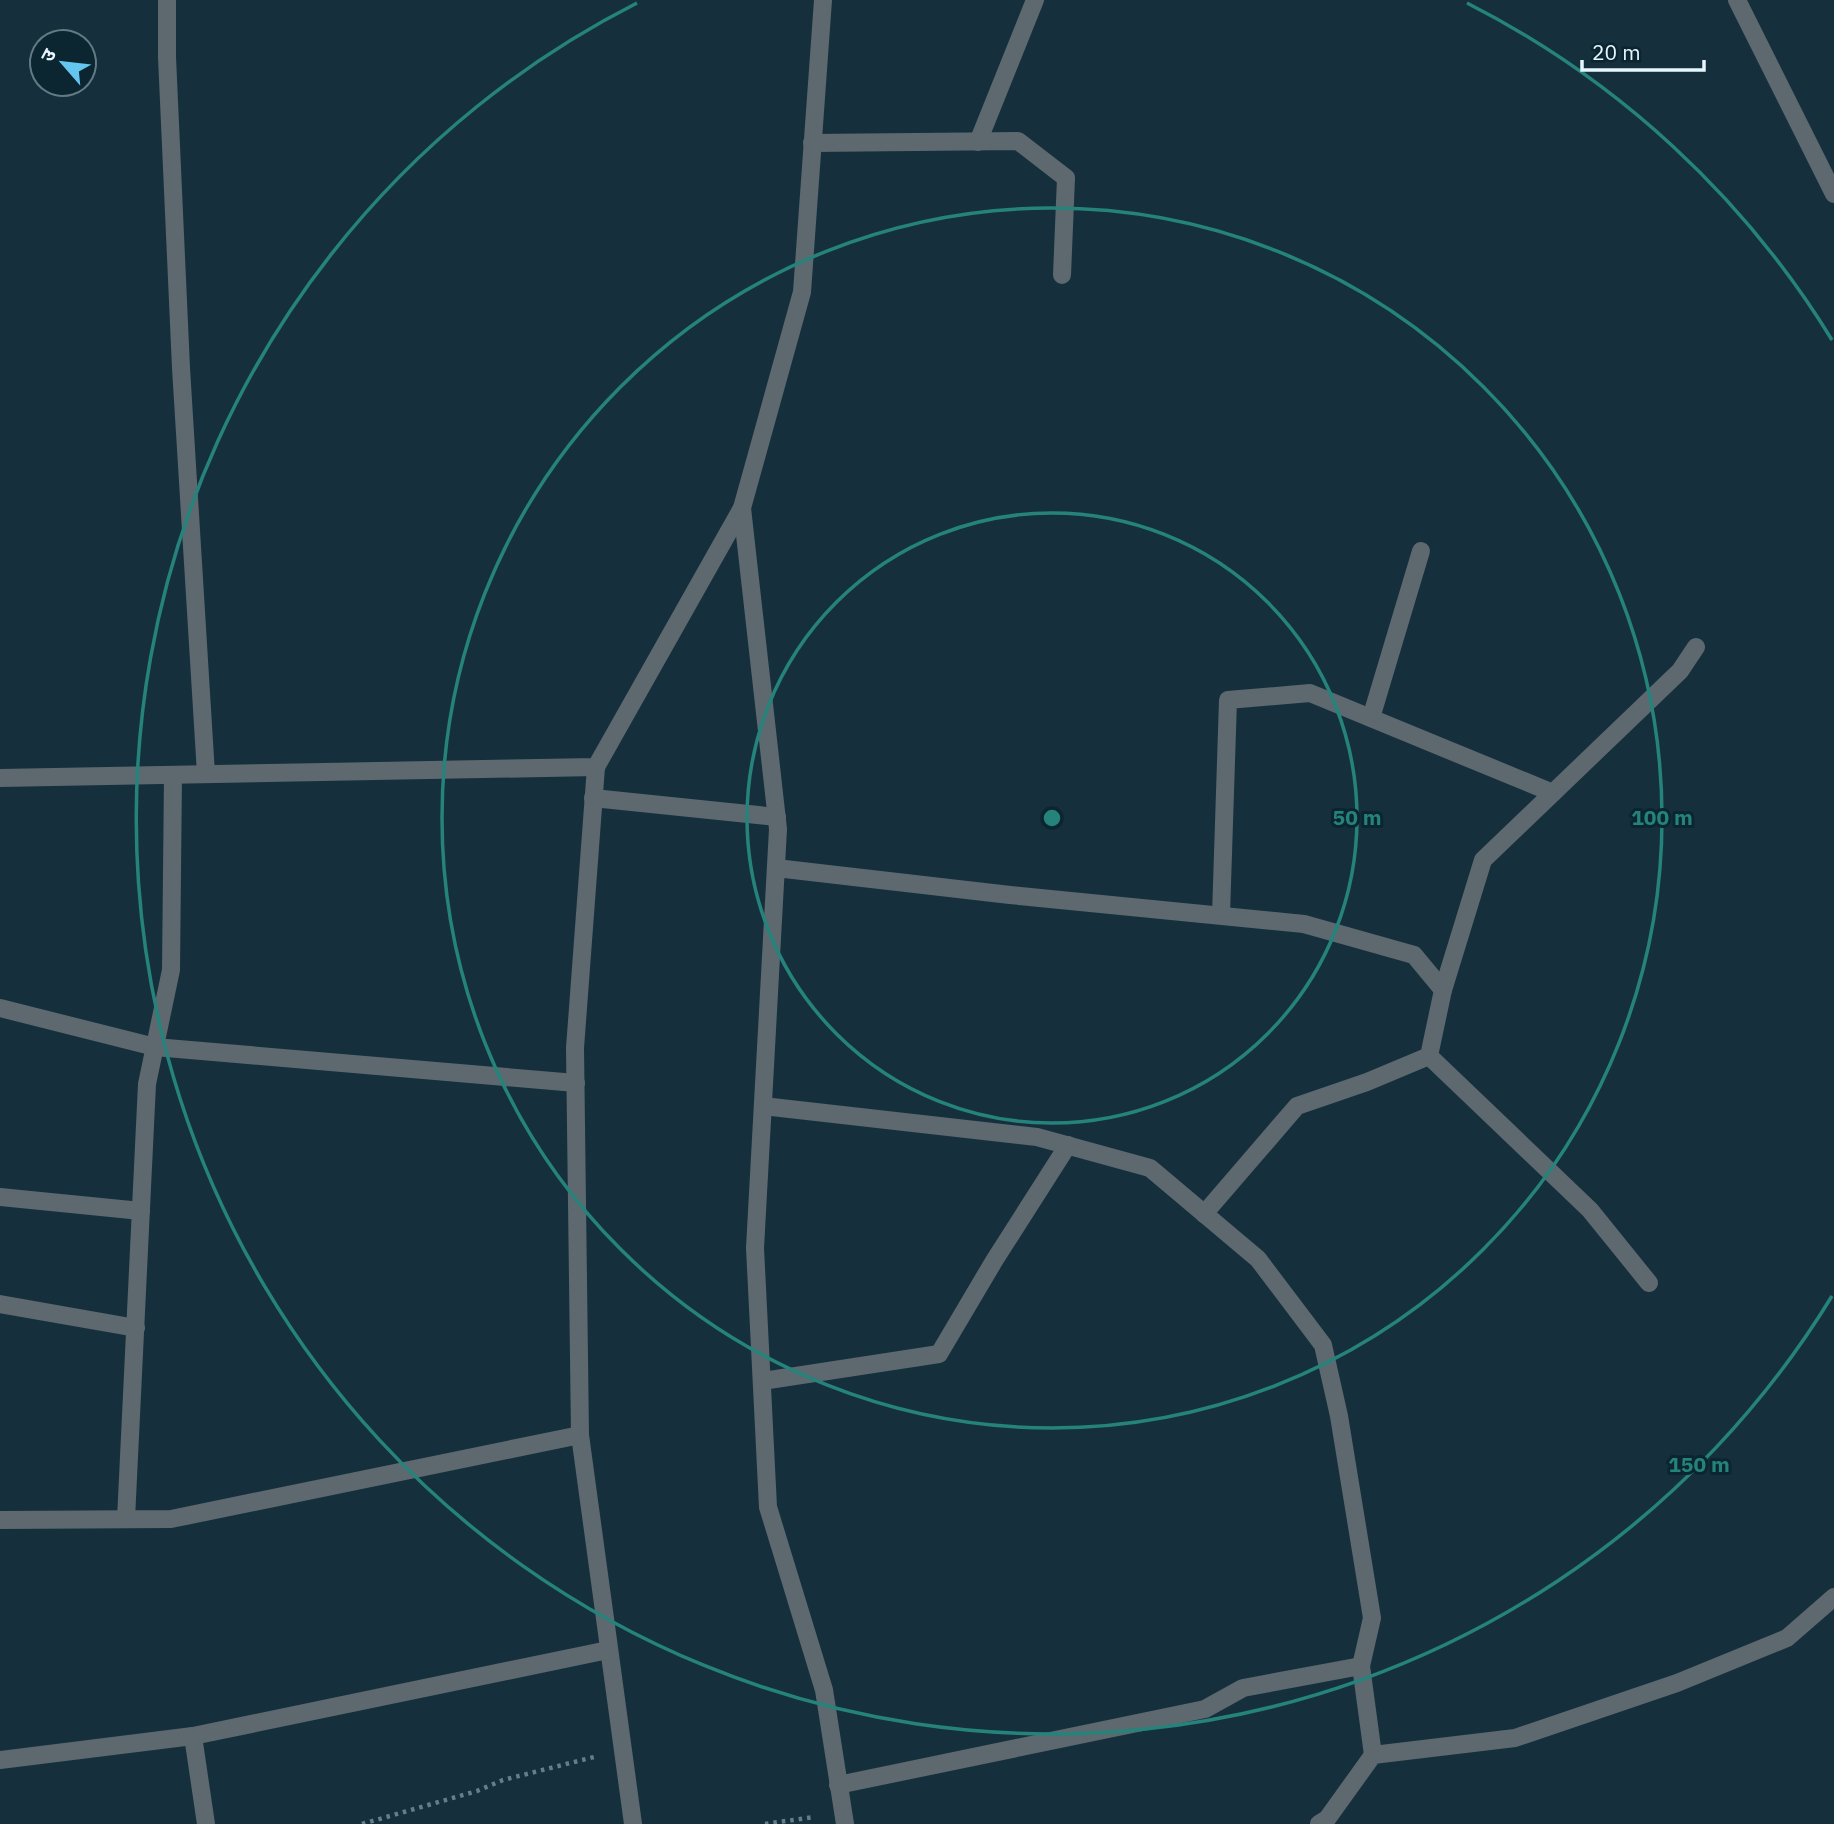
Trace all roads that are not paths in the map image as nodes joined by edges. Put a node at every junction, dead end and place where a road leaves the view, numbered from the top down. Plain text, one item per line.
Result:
1 (167, 0) edge
2 (823, 0) edge
3 (1035, 0) edge
4 (1737, 0) edge
5 (978, 142) junction
6 (812, 143) junction
7 (1834, 194) edge
8 (1062, 275) dead end
9 (742, 508) junction
10 (1421, 551) dead end
11 (1696, 647) dead end
12 (1371, 718) junction
13 (596, 767) junction
14 (206, 774) junction
15 (173, 775) junction
16 (0, 778) edge
17 (1553, 793) junction
18 (593, 798) junction
19 (777, 817) junction
20 (776, 868) junction
21 (1221, 915) junction
22 (1443, 990) junction
23 (0, 1008) edge
24 (155, 1047) junction
25 (1429, 1056) junction
26 (576, 1083) junction
27 (762, 1106) junction
28 (1068, 1145) junction
29 (0, 1197) edge
30 (141, 1211) junction
31 (1204, 1213) junction
32 (1649, 1283) dead end
33 (0, 1304) edge
34 (136, 1328) junction
35 (762, 1381) junction
36 (580, 1435) junction
37 (0, 1520) edge
38 (127, 1520) junction
39 (1834, 1597) edge
40 (608, 1650) junction
41 (1361, 1666) junction
42 (193, 1736) junction
43 (1373, 1755) junction
44 (0, 1760) edge
45 (838, 1785) junction
46 (844, 1818) edge
47 (206, 1824) edge
48 (633, 1824) edge
49 (1319, 1824) edge

1 - 14 street
2 - 6 street
3 - 5 street
4 - 7 street
5 - 6 street
5 - 8 street
6 - 9 street
9 - 13 street
9 - 19 street
10 - 12 street
11 - 17 street
12 - 17 street
12 - 21 street
13 - 14 street
13 - 18 street
14 - 15 street
15 - 16 street
15 - 24 street
17 - 22 street
18 - 19 street
18 - 26 street
19 - 20 street
20 - 21 street
20 - 27 street
21 - 22 street
22 - 25 street
23 - 24 street
24 - 26 street
24 - 30 street
25 - 31 street
25 - 32 street
26 - 36 street
27 - 28 street
27 - 35 street
28 - 31 street
28 - 35 street
29 - 30 street
30 - 34 street
31 - 41 street
33 - 34 street
34 - 38 street
35 - 45 street
36 - 38 street
36 - 40 street
37 - 38 street
39 - 43 street
40 - 42 street
40 - 48 street
41 - 43 street
41 - 45 street
42 - 44 street
42 - 47 street
43 - 49 street
45 - 46 street

